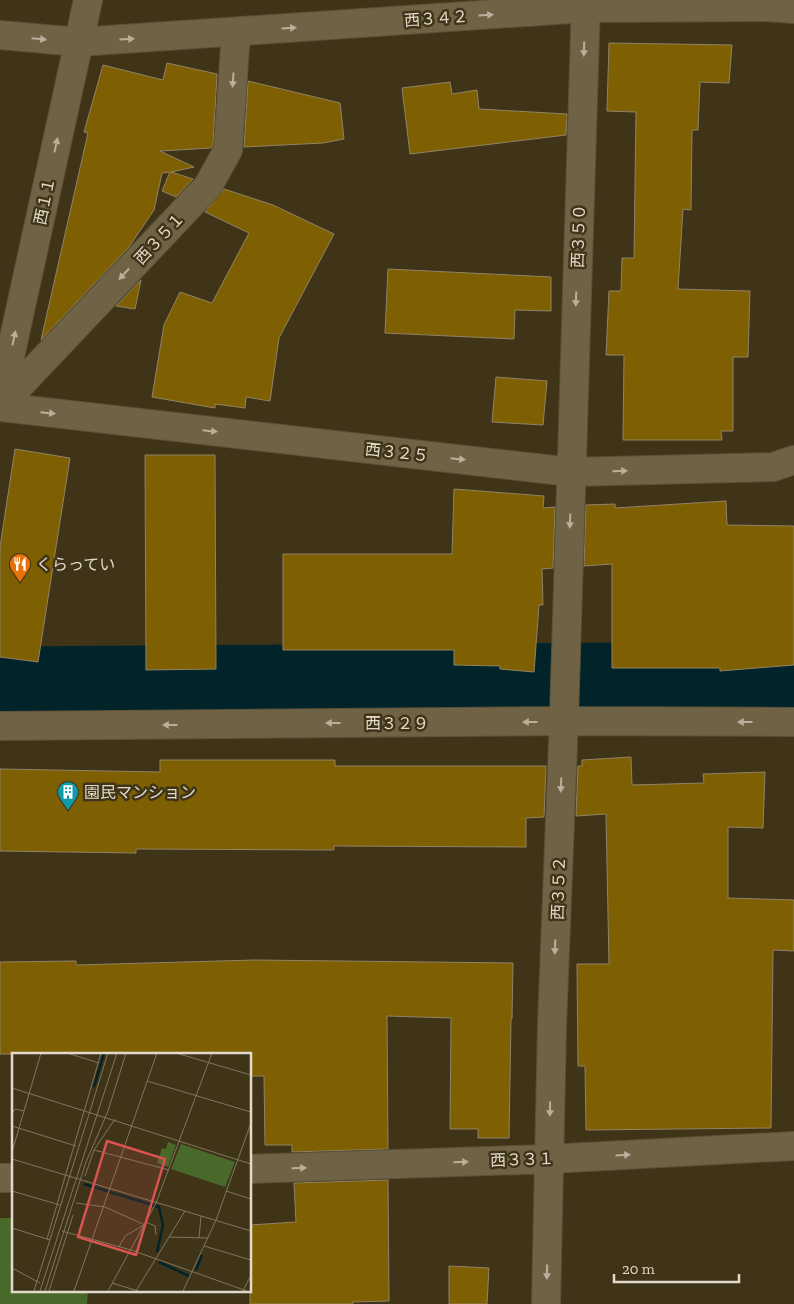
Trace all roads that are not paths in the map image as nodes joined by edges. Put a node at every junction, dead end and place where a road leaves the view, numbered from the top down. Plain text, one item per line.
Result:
1 (88, 0) edge
2 (586, 4) edge
3 (794, 9) edge
4 (236, 32) junction
5 (0, 36) edge
6 (78, 42) junction
7 (0, 405) edge
8 (794, 460) edge
9 (571, 472) junction
10 (564, 720) junction
11 (794, 722) edge
12 (0, 726) edge
13 (794, 1146) edge
14 (549, 1159) junction
15 (251, 1169) edge
16 (546, 1304) edge

1 - 6 street, 西１１
2 - 3 street, 西３４２
4 -> 2 street, 西３４２
2 -> 9 street, 西３５０
6 -> 4 street, 西３４２
4 -> 7 street, 西３５１
5 -> 6 street, 西３４２
7 -> 6 street, 西１１
7 -> 9 street, 西３２５
9 -> 8 street, 西３２５
9 -> 10 street, 西３５２
11 -> 10 street, 西３２９
10 -> 12 street, 西３２９
10 -> 14 street, 西３５２
14 -> 13 street, 西３３１
15 -> 14 street, 西３３１
14 -> 16 street, 西３５２

